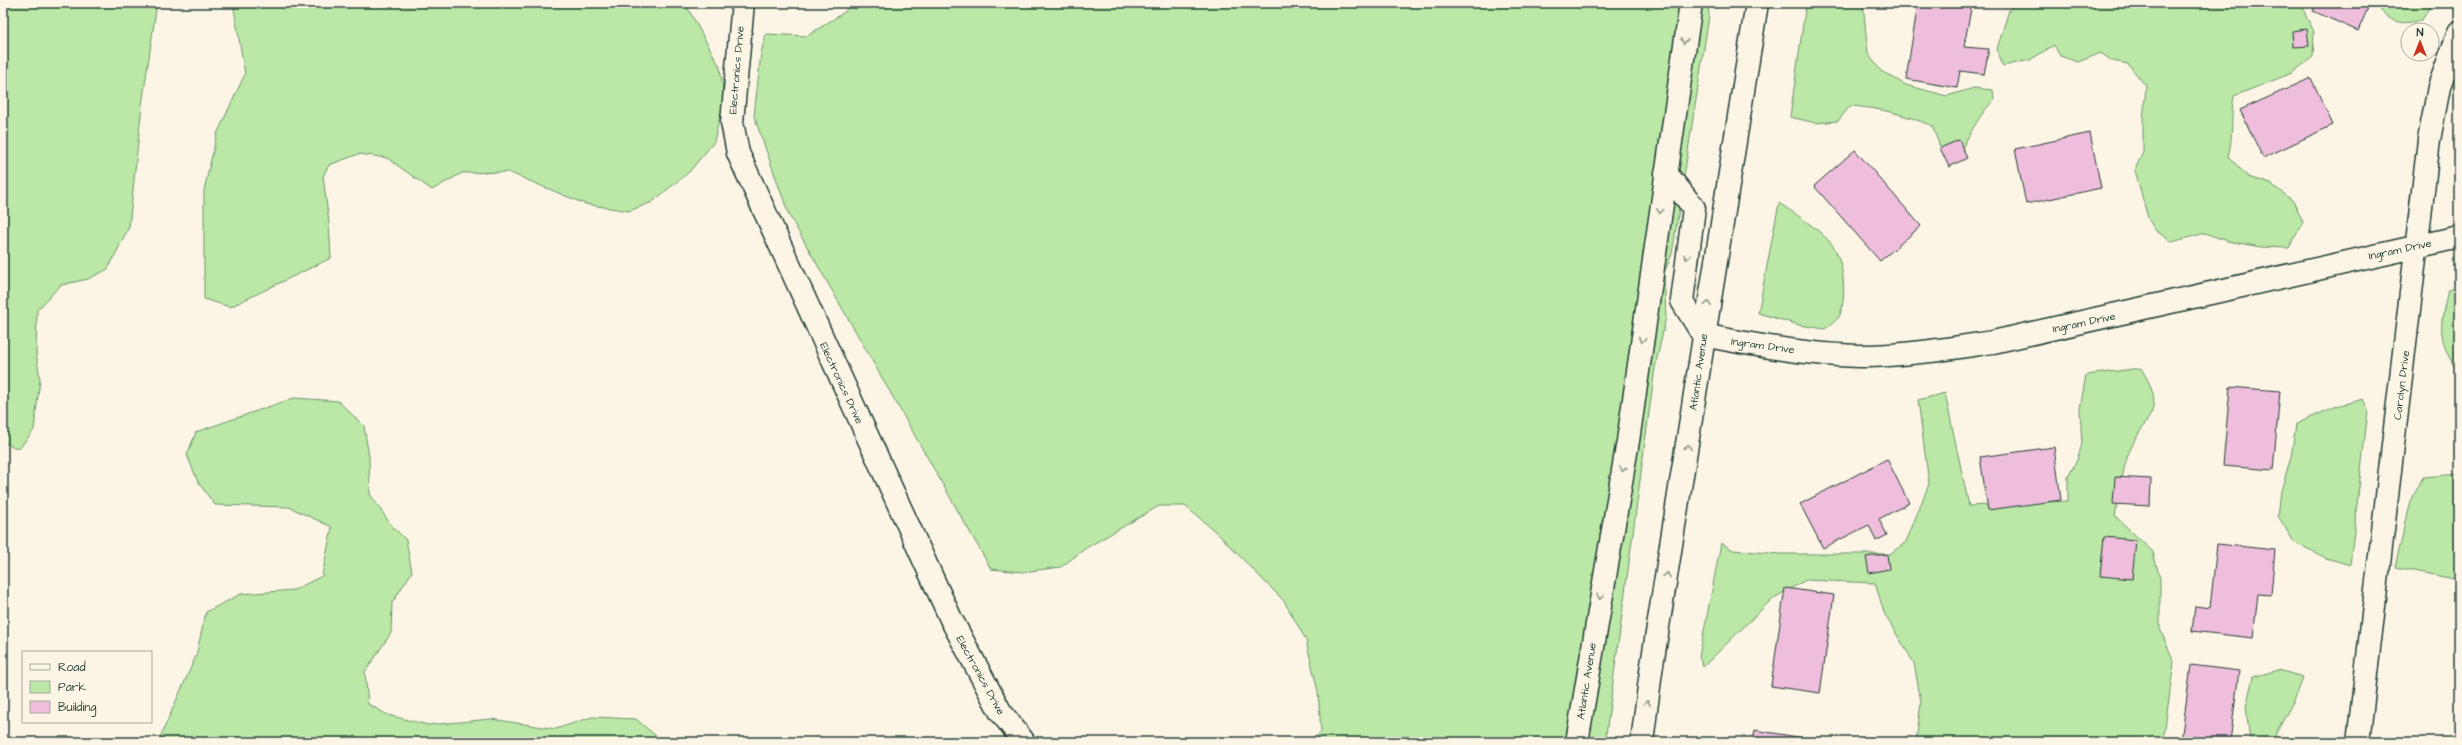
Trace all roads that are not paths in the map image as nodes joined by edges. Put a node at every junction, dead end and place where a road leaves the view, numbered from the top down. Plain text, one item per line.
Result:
1 (742, 3) edge
2 (1691, 3) edge
3 (1757, 3) edge
4 (2459, 32) edge
5 (1666, 173) junction
6 (2459, 237) edge
7 (2417, 246) junction
8 (1704, 335) junction
9 (1024, 742) edge
10 (1576, 742) edge
11 (1642, 742) edge
12 (2358, 742) edge

1 - 9 street, Electronics Drive
2 -> 5 street, Atlantic Avenue
8 -> 3 street, Atlantic Avenue
4 - 7 street, Carolyn Drive
5 -> 8 street
5 -> 10 street, Atlantic Avenue
6 - 7 street, Ingram Drive
7 - 8 street, Ingram Drive
7 - 12 street, Carolyn Drive
11 -> 8 street, Atlantic Avenue

